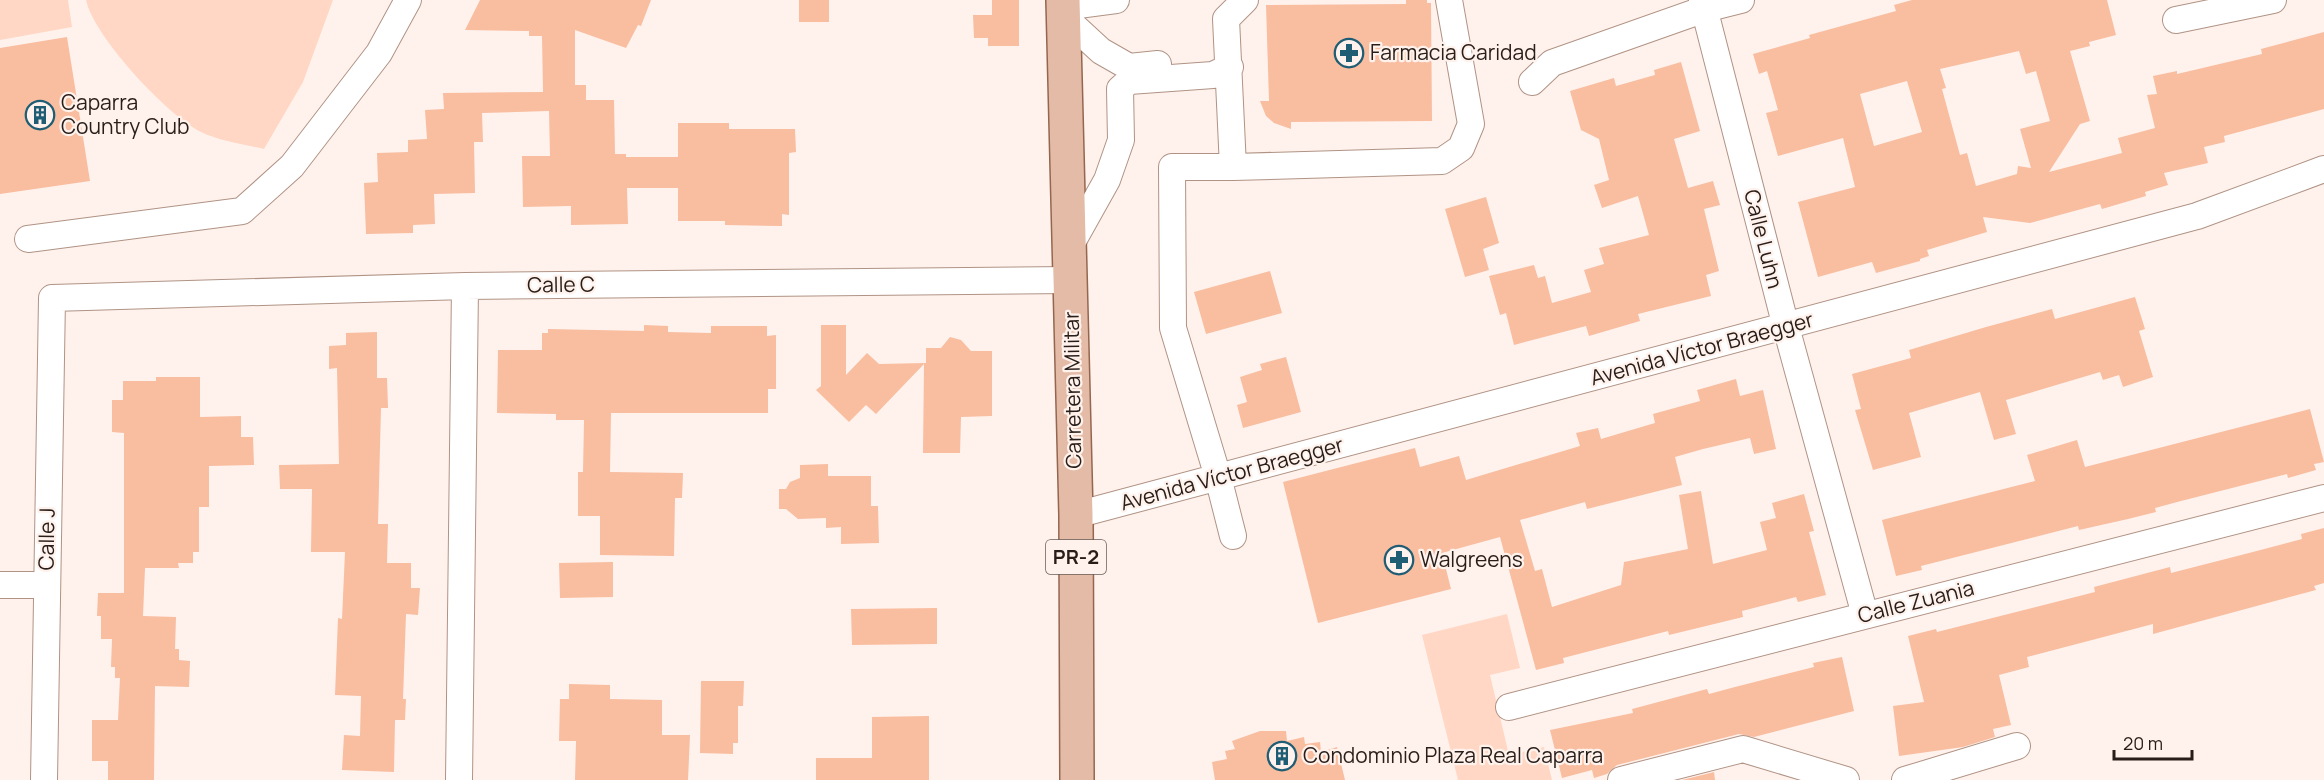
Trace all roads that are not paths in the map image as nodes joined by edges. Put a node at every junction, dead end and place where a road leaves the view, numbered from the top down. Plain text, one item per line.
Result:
1 (408, 0) edge
2 (1116, 0) edge
3 (1245, 0) edge
4 (1449, 0) edge
5 (1741, 0) edge
6 (2273, 0) edge
7 (1704, 5) edge
8 (1063, 7) edge
9 (2175, 20) dead end
10 (1230, 67) junction
11 (1532, 82) dead end
12 (1233, 167) junction
13 (2324, 169) edge
14 (28, 239) dead end
15 (1070, 264) junction
16 (465, 286) junction
17 (52, 298) joint
18 (1786, 327) junction
19 (1218, 477) junction
20 (2324, 498) edge
21 (1076, 515) junction
22 (1233, 536) dead end
23 (0, 585) edge
24 (46, 585) junction
25 (1865, 615) junction
26 (1509, 707) dead end
27 (2017, 746) dead end
28 (44, 780) edge
29 (459, 780) edge
30 (1077, 780) edge
31 (1621, 780) edge
32 (1846, 780) edge
33 (1905, 780) edge

1 - 14 street
2 - 8 street
3 - 10 street
4 - 12 street
5 - 7 street
6 - 9 street
7 - 11 street
7 - 18 street, Calle Luhn
8 - 10 street
8 - 15 main road, Carretera Militar / PR-2
10 - 12 street
10 - 15 street
12 - 19 street
13 - 18 street, Avenida Víctor Braegger
15 - 16 street, Calle C
15 - 21 main road, Carretera Militar / PR-2
16 - 17 street, Calle C
16 - 29 street
17 - 24 street, Calle J
18 - 19 street, Avenida Víctor Braegger
18 - 25 street, Calle Luhn
19 - 21 street, Avenida Víctor Braegger
19 - 22 street
20 - 25 street, Calle Zuania
21 - 30 main road, Carretera Militar / PR-2
23 - 24 street
24 - 28 street, Calle J
25 - 26 street, Calle Zuania
27 - 33 street
31 - 32 street

